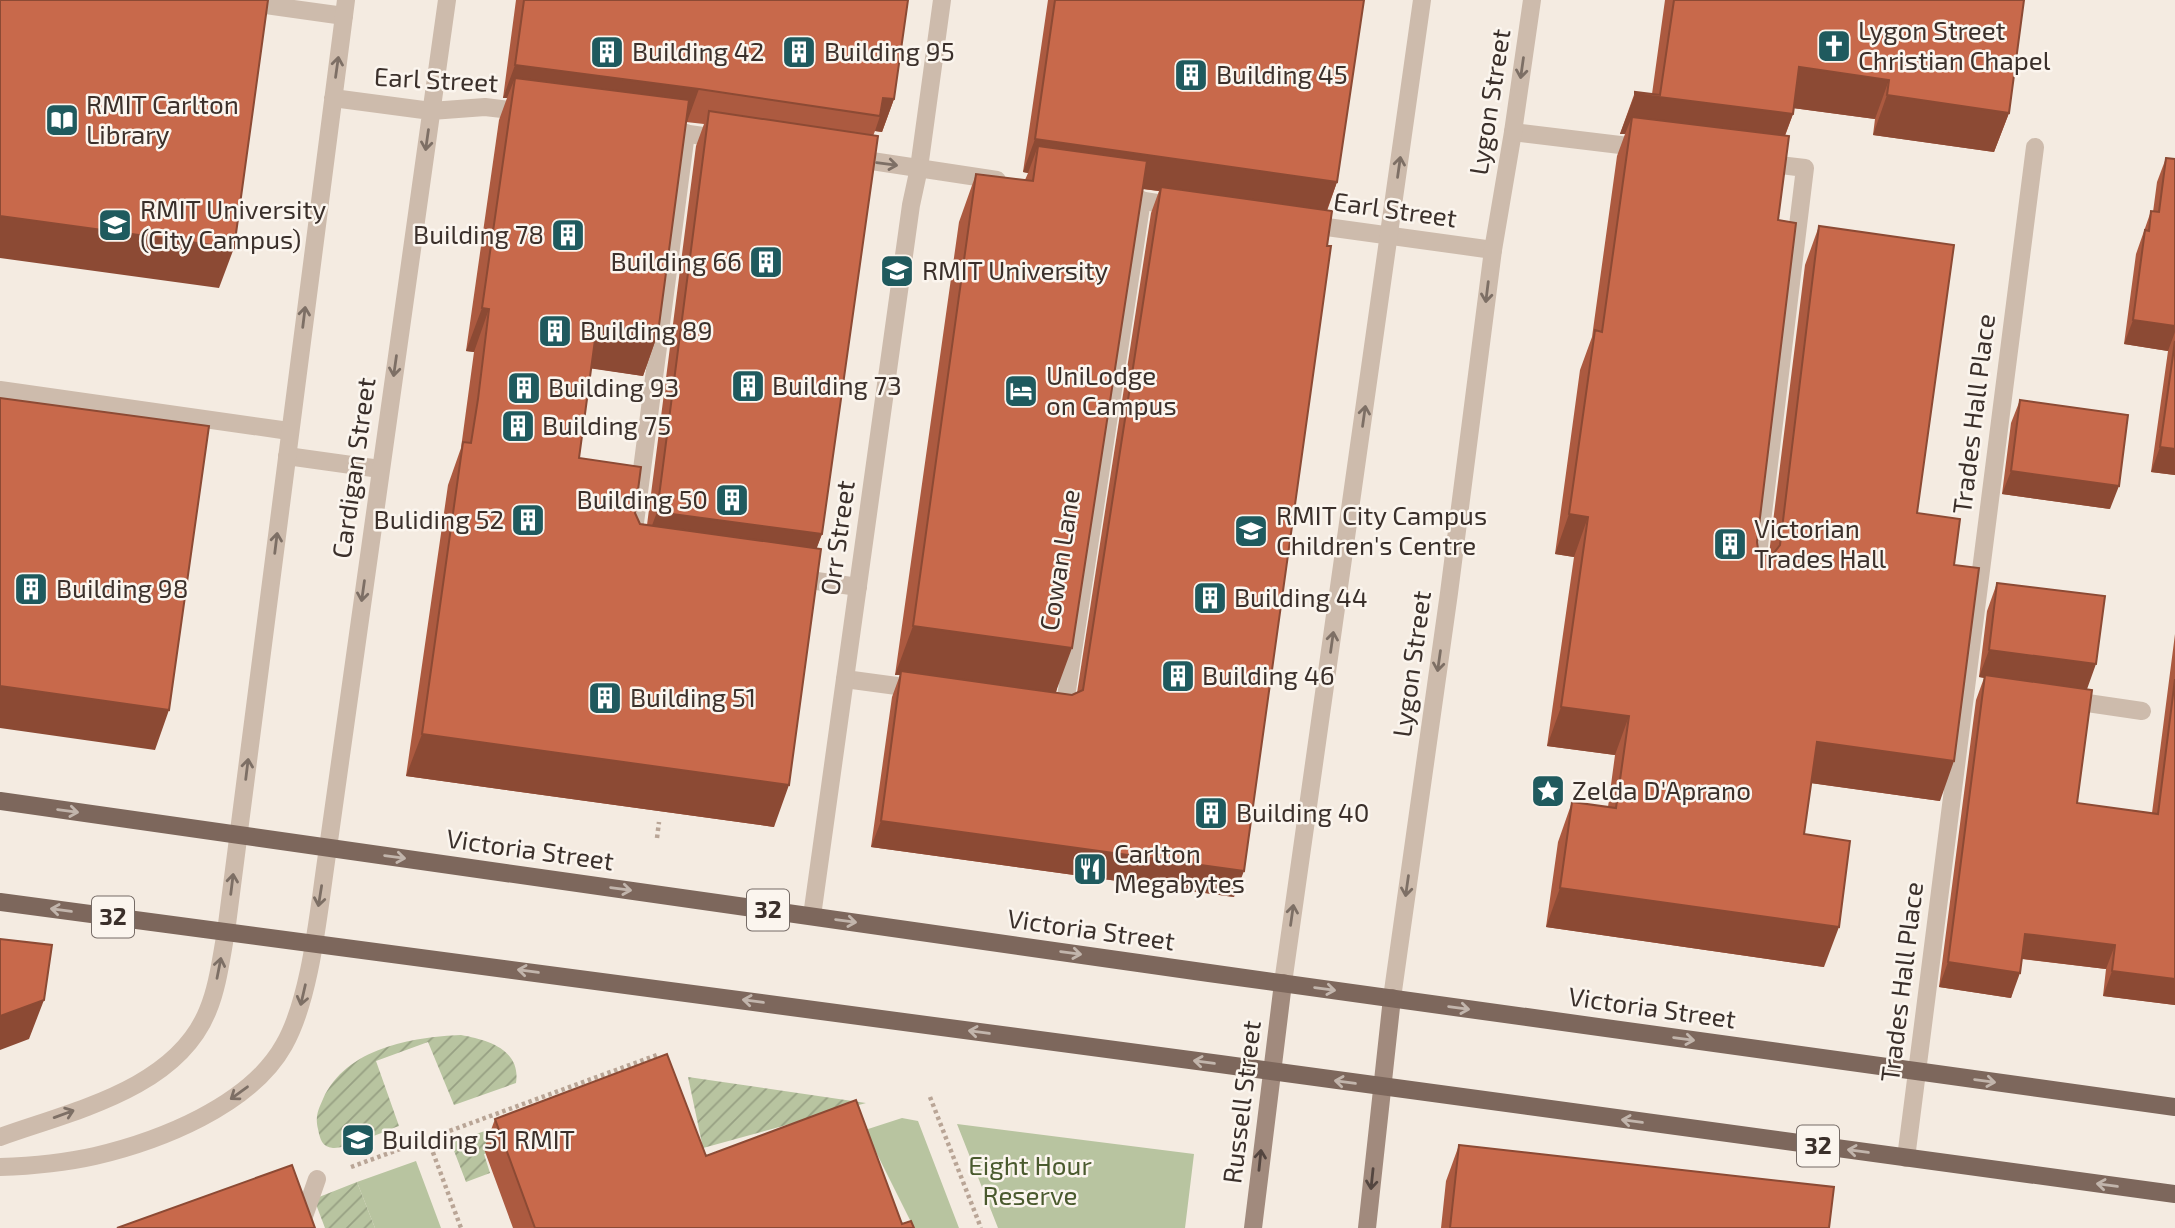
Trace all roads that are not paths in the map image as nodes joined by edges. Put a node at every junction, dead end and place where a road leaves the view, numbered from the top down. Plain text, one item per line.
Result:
1 (229, 0) edge
2 (446, 0) edge
3 (942, 0) edge
4 (1422, 0) edge
5 (1532, 0) edge
6 (345, 8) edge
7 (333, 99) junction
8 (431, 111) junction
9 (539, 114) edge
10 (646, 128) edge
11 (1513, 132) junction
12 (686, 133) junction
13 (740, 141) edge
14 (2035, 147) dead end
15 (1661, 150) edge
16 (835, 156) edge
17 (1740, 160) edge
18 (919, 168) junction
19 (1017, 183) edge
20 (1100, 195) edge
21 (1142, 201) junction
22 (1195, 208) edge
23 (1289, 222) edge
24 (1390, 235) junction
25 (1493, 250) junction
26 (0, 390) edge
27 (289, 431) junction
28 (286, 456) junction
29 (380, 469) junction
30 (631, 557) edge
31 (779, 576) edge
32 (1754, 583) edge
33 (858, 587) junction
34 (845, 679) junction
35 (942, 692) edge
36 (2048, 698) edge
37 (1037, 706) edge
38 (2143, 711) dead end
39 (0, 801) edge
40 (238, 836) junction
41 (328, 848) junction
42 (0, 902) edge
43 (812, 916) junction
44 (226, 932) junction
45 (313, 943) junction
46 (1283, 983) junction
47 (1392, 998) junction
48 (1272, 1072) junction
49 (1917, 1072) junction
50 (1382, 1087) junction
51 (2175, 1107) edge
52 (0, 1137) edge
53 (1906, 1158) junction
54 (0, 1167) edge
55 (317, 1179) road end
56 (2175, 1194) edge
57 (304, 1228) edge
58 (1254, 1228) edge
59 (1367, 1228) edge

1 - 6 street
2 - 8 street, Cardigan Street
3 - 18 street, Orr Street
24 -> 4 street
5 -> 11 street, Lygon Street
7 -> 6 street
7 - 8 street, Earl Street
27 -> 7 street
8 - 9 street, Earl Street
8 -> 29 street, Cardigan Street
10 - 12 street
11 - 15 street
11 - 25 street, Lygon Street
12 - 13 street
12 - 30 street
14 - 49 street, Trades Hall Place
16 -> 18 street
17 - 32 street
18 - 19 street
18 - 33 street, Orr Street
20 - 21 street
21 - 22 street
21 - 37 street, Cowan Lane
23 - 24 street, Earl Street
24 - 25 street, Earl Street
46 -> 24 street
25 -> 47 street, Lygon Street
26 - 27 street
27 - 28 street
28 - 29 street
40 -> 28 street
29 -> 41 street, Cardigan Street
31 - 33 street
33 - 34 street, Orr Street
34 - 35 street
34 - 43 street, Orr Street
36 - 38 street
39 -> 40 main road, Victoria Street / 32
40 - 41 main road, Victoria Street / 32
44 -> 40 street
41 -> 43 main road, Victoria Street / 32
41 -> 45 street, Cardigan Street
44 -> 42 main road, 32
43 -> 46 main road, Victoria Street / 32
44 - 45 main road, 32
52 -> 44 street
48 -> 45 main road, 32
45 -> 54 street, Cardigan Street
46 -> 47 main road, Victoria Street / 32
46 - 48 main road, Russell Street
47 -> 49 main road, Victoria Street / 32
47 - 50 main road, Lygon Street
50 -> 48 main road, 32
58 -> 48 main road, Russell Street
49 -> 51 main road, Victoria Street / 32
49 - 53 street, Trades Hall Place
53 -> 50 main road, 32
50 -> 59 main road
56 -> 53 main road, 32
55 - 57 street

